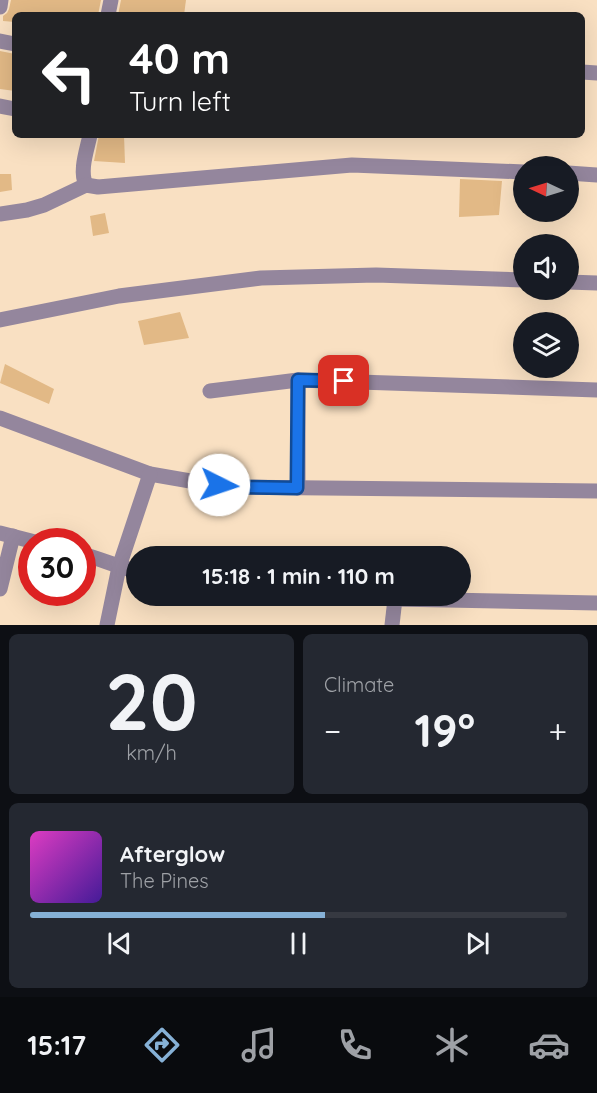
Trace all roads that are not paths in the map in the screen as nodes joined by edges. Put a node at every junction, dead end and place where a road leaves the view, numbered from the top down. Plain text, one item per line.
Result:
1 (1, 0) edge
2 (0, 7) edge
3 (89, 138) edge
4 (513, 172) edge
5 (579, 174) edge
6 (597, 175) edge
7 (86, 185) junction
8 (0, 214) edge
9 (513, 280) edge
10 (579, 282) edge
11 (597, 283) edge
12 (0, 320) edge
13 (298, 380) junction
14 (597, 390) edge
15 (210, 391) dead end
16 (0, 418) edge
17 (150, 474) junction
18 (297, 488) junction
19 (597, 491) edge
20 (6, 535) edge
21 (96, 558) edge
22 (119, 567) junction
23 (126, 569) edge
24 (0, 589) edge
25 (471, 601) edge
26 (597, 603) edge
27 (394, 606) edge
28 (107, 625) edge
29 (392, 625) edge

1 - 2 street
3 - 7 street
4 - 7 street
5 - 6 street
7 - 8 street
9 - 12 street
10 - 11 street
13 - 14 street
13 - 15 street
13 - 18 street
16 - 17 street
17 - 18 street
17 - 22 street
18 - 19 street
20 - 24 street
21 - 22 street
22 - 23 street
22 - 28 street
25 - 26 street
27 - 29 street

